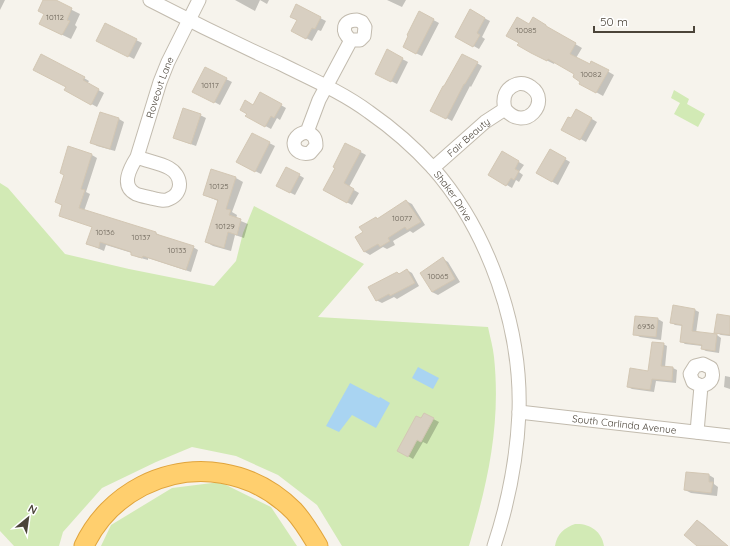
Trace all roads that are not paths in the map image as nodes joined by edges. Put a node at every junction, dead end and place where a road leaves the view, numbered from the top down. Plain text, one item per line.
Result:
1 (150, 0) edge
2 (199, 0) edge
3 (188, 20) junction
4 (351, 40) dead end
5 (326, 86) junction
6 (505, 109) dead end
7 (307, 132) dead end
8 (137, 157) dead end
9 (433, 168) junction
10 (701, 386) dead end
11 (519, 412) junction
12 (697, 432) junction
13 (730, 436) edge
14 (84, 546) edge
15 (318, 546) edge
16 (494, 546) edge

1 - 3 street, Shaker Drive
2 - 3 street, Roveout Lane
3 - 5 street, Shaker Drive
3 - 8 street, Roveout Lane
4 - 5 street
5 - 7 street
5 - 9 street, Shaker Drive
6 - 9 street, Fair Beauty
9 - 11 street, Shaker Drive
10 - 12 street
11 - 12 street, South Carlinda Avenue
11 - 16 street, Shaker Drive
12 - 13 street, South Carlinda Avenue
14 - 15 highway

